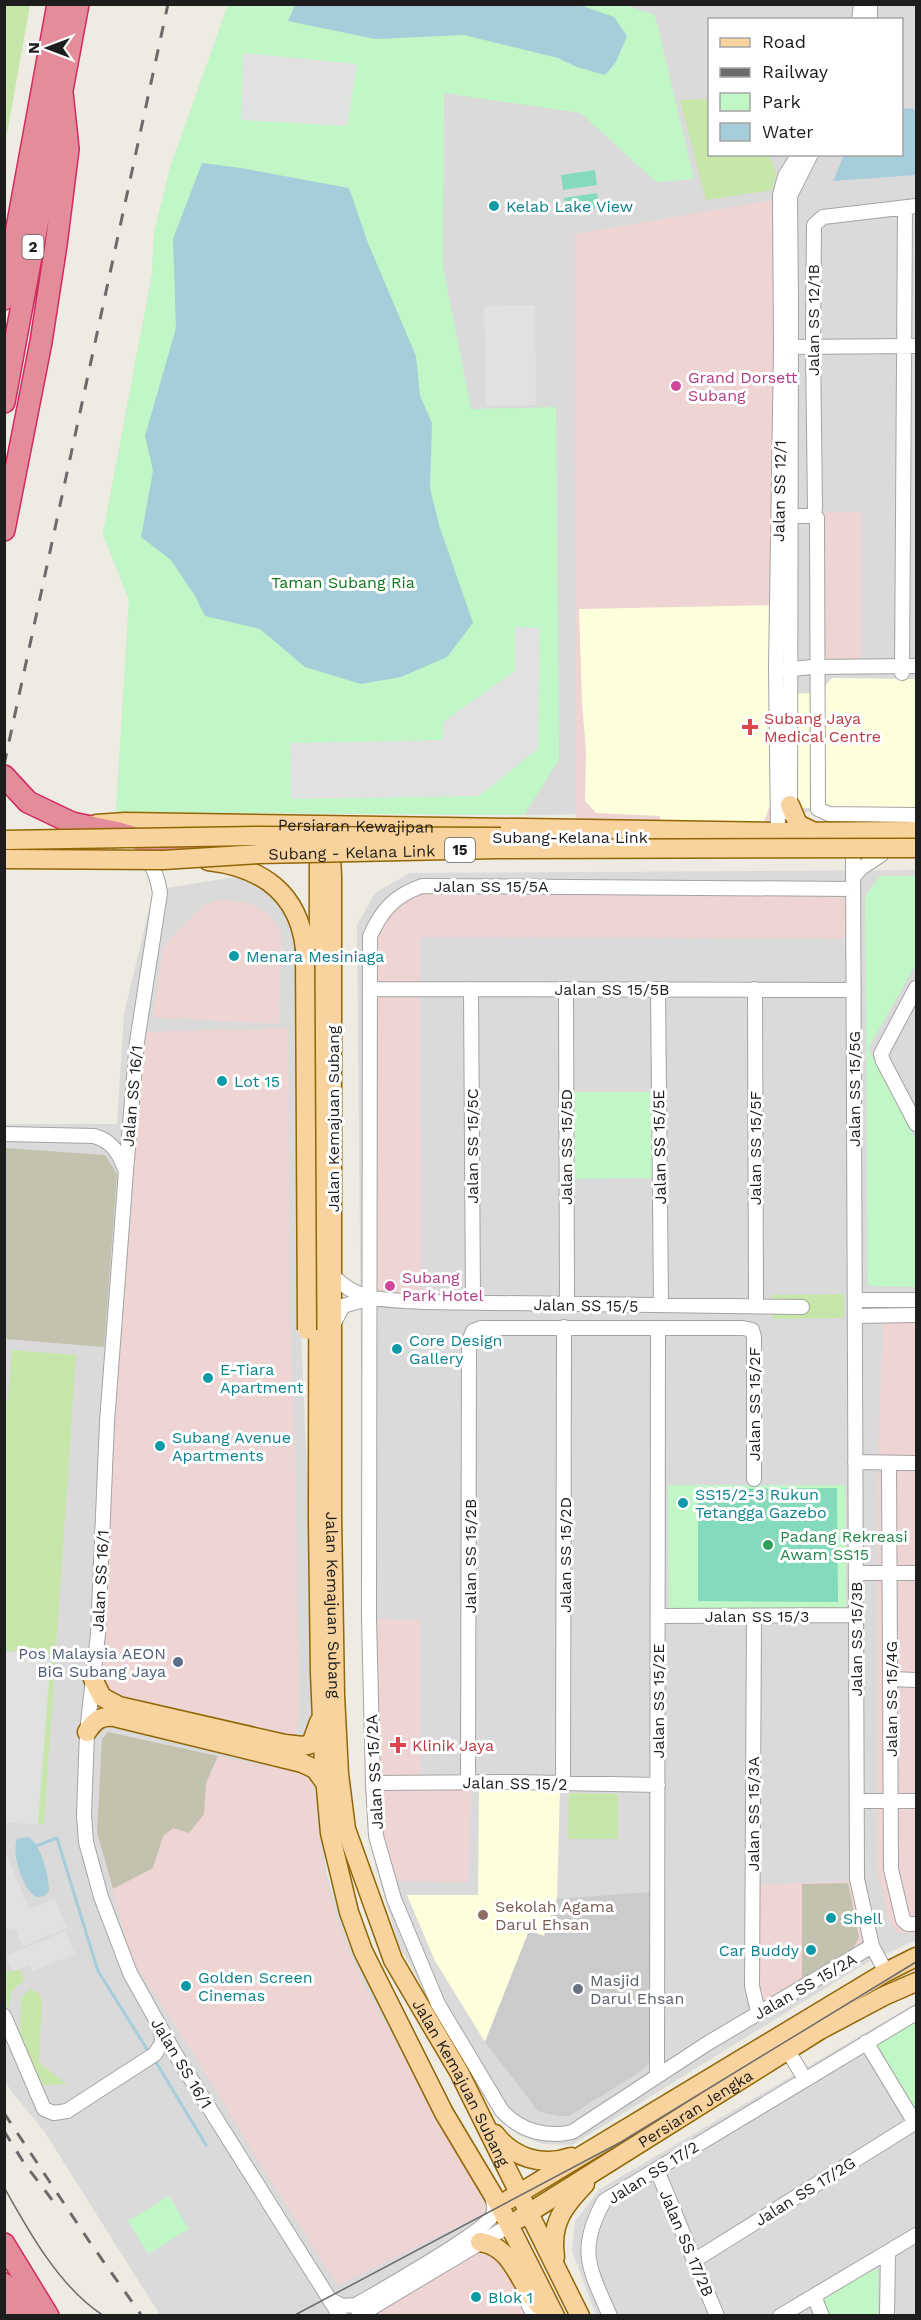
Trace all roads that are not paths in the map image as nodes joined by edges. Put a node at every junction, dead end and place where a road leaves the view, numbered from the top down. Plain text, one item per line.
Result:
1 (58, 4) edge
2 (78, 4) edge
3 (62, 92) junction
4 (798, 156) edge
5 (810, 156) edge
6 (911, 207) edge
7 (4, 299) edge
8 (786, 346) junction
9 (813, 346) junction
10 (910, 346) edge
11 (4, 402) edge
12 (815, 509) dead end
13 (784, 516) junction
14 (4, 530) edge
15 (806, 668) junction
16 (909, 670) edge
17 (4, 776) edge
18 (790, 805) junction
19 (916, 815) edge
20 (916, 820) edge
21 (82, 825) junction
22 (351, 826) junction
23 (812, 831) junction
24 (916, 831) edge
25 (784, 832) junction
26 (847, 837) junction
27 (916, 838) edge
28 (4, 840) edge
29 (363, 848) junction
30 (781, 853) junction
31 (913, 853) edge
32 (319, 854) junction
33 (854, 855) junction
34 (881, 855) junction
35 (4, 860) edge
36 (164, 860) junction
37 (854, 883) junction
38 (333, 893) junction
39 (294, 970) dead end
40 (319, 970) junction
41 (916, 988) edge
42 (371, 989) junction
43 (471, 989) junction
44 (566, 989) junction
45 (658, 989) junction
46 (755, 989) junction
47 (854, 990) junction
48 (916, 1124) edge
49 (4, 1134) edge
50 (126, 1171) junction
51 (333, 1276) junction
52 (370, 1298) junction
53 (855, 1300) junction
54 (916, 1300) edge
55 (473, 1303) junction
56 (567, 1304) junction
57 (661, 1305) junction
58 (756, 1306) junction
59 (802, 1307) dead end
60 (855, 1316) junction
61 (916, 1316) edge
62 (334, 1323) junction
63 (564, 1327) junction
64 (658, 1328) junction
65 (855, 1462) junction
66 (890, 1462) junction
67 (916, 1462) edge
68 (754, 1479) dead end
69 (318, 1520) junction
70 (855, 1573) junction
71 (890, 1573) junction
72 (916, 1573) edge
73 (856, 1615) junction
74 (658, 1616) junction
75 (754, 1616) junction
76 (93, 1679) junction
77 (892, 1679) junction
78 (916, 1680) edge
79 (322, 1712) junction
80 (87, 1732) junction
81 (468, 1782) junction
82 (326, 1783) junction
83 (372, 1783) junction
84 (563, 1784) junction
85 (658, 1785) junction
86 (857, 1801) junction
87 (891, 1801) junction
88 (916, 1801) edge
89 (916, 1924) edge
90 (872, 1946) junction
91 (916, 1957) edge
92 (886, 1972) junction
93 (916, 1982) edge
94 (758, 2012) junction
95 (916, 2013) edge
96 (4, 2016) edge
97 (160, 2027) junction
98 (432, 2029) junction
99 (866, 2042) junction
100 (788, 2051) junction
101 (419, 2061) junction
102 (657, 2074) junction
103 (805, 2079) junction
104 (480, 2113) junction
105 (916, 2122) edge
106 (602, 2154) junction
107 (657, 2170) junction
108 (518, 2194) junction
109 (496, 2200) junction
110 (529, 2213) junction
111 (510, 2224) junction
112 (916, 2235) edge
113 (480, 2242) junction
114 (4, 2244) edge
115 (888, 2252) junction
116 (505, 2255) junction
117 (695, 2260) junction
118 (556, 2265) junction
119 (4, 2284) edge
120 (814, 2296) junction
121 (331, 2300) junction
122 (24, 2316) edge
123 (48, 2316) edge
124 (340, 2316) edge
125 (358, 2316) edge
126 (534, 2316) edge
127 (549, 2316) edge
128 (555, 2316) edge
129 (580, 2316) edge
130 (610, 2316) edge
131 (717, 2316) edge
132 (780, 2316) edge
133 (822, 2316) edge
134 (887, 2316) edge

1 - 7 highway, 2
2 - 3 highway, 2
3 - 11 highway, 2
3 - 14 highway
4 - 8 street, Jalan SS 12/1
5 - 8 street, Jalan SS 12/1
6 - 9 street, Jalan SS 12/1B
6 - 10 street
8 - 9 street
8 - 13 street, Jalan SS 12/1
9 - 10 street
9 - 12 street, Jalan SS 12/1B
10 - 16 street
13 - 15 street, Jalan SS 12/1
13 - 15 street
15 - 16 street
15 - 18 street, Jalan SS 12/1
15 - 19 street, Jalan SS 12/1
15 - 20 street, Jalan SS 12/1
15 - 25 street, Jalan SS 12/1
17 - 21 highway
18 - 23 main road
18 - 25 street, Jalan SS 12/1
21 - 22 main road, Persiaran Kewajipan
21 - 32 highway
21 - 50 street, Jalan SS 16/1
22 - 25 main road, Persiaran Kewajipan
22 - 32 main road
23 - 24 main road, Persiaran Kewajipan
23 - 25 main road, Persiaran Kewajipan
24 - 26 main road
25 - 30 main road
26 - 27 main road, 15
26 - 28 main road, Subang-Kelana Link / 15, bridge
29 - 30 main road, Persiaran Kewajipan
29 - 32 main road, Persiaran Kewajipan
29 - 38 main road
30 - 31 main road
30 - 33 main road, Persiaran Kewajipan
31 - 34 main road, Persiaran Kewajipan
31 - 36 main road, Subang - Kelana Link / 15, bridge
32 - 38 main road, Jalan Kemajuan Subang
32 - 40 main road, Jalan Kemajuan Subang
33 - 34 main road, Persiaran Kewajipan
33 - 37 street, Jalan SS 15/5G
34 - 37 street
35 - 36 main road, Subang - Kelana Link / 15, bridge
36 - 69 main road, bridge
37 - 42 street, Jalan SS 15/5A
37 - 47 street, Jalan SS 15/5G
38 - 51 main road, Jalan Kemajuan Subang
39 - 40 main road
40 - 69 main road, Jalan Kemajuan Subang
41 - 48 street
42 - 43 street, Jalan SS 15/5B
42 - 52 street, Jalan SS 15/5A
43 - 44 street, Jalan SS 15/5B
43 - 55 street, Jalan SS 15/5C
44 - 45 street, Jalan SS 15/5B
44 - 56 street, Jalan SS 15/5D
45 - 46 street, Jalan SS 15/5B
45 - 57 street, Jalan SS 15/5E
46 - 47 street, Jalan SS 15/5B
46 - 58 street, Jalan SS 15/5F
47 - 53 street, Jalan SS 15/5G
49 - 50 street
50 - 76 street, Jalan SS 16/1
51 - 52 street, Jalan SS 15/5
51 - 62 main road, Jalan Kemajuan Subang
52 - 55 street, Jalan SS 15/5
52 - 62 street, Jalan SS 15/5
52 - 83 street, Jalan SS 15/2A
53 - 54 street
53 - 60 street, Jalan SS 15/3B
55 - 56 street, Jalan SS 15/5
56 - 57 street, Jalan SS 15/5
57 - 58 street, Jalan SS 15/5
58 - 59 street, Jalan SS 15/5
60 - 61 street
60 - 65 street, Jalan SS 15/3B
62 - 98 main road, Jalan Kemajuan Subang
63 - 64 street
63 - 81 street, Jalan SS 15/2B
63 - 84 street, Jalan SS 15/2D
64 - 68 street, Jalan SS 15/2F
64 - 74 street, Jalan SS 15/2E
65 - 66 street
65 - 70 street, Jalan SS 15/3B
66 - 67 street
66 - 71 street, Jalan SS 15/4G
69 - 79 main road, Jalan Kemajuan Subang
70 - 71 street
70 - 73 street, Jalan SS 15/3B
71 - 72 street
71 - 77 street, Jalan SS 15/4G
73 - 75 street, Jalan SS 15/3
73 - 86 street, Jalan SS 15/3B
74 - 75 street, Jalan SS 15/3
74 - 85 street, Jalan SS 15/2E
75 - 94 street, Jalan SS 15/3A
76 - 79 main road
76 - 80 street, Jalan SS 16/1
77 - 78 street
77 - 87 street, Jalan SS 15/4G
79 - 82 main road, Jalan Kemajuan Subang
80 - 82 main road
80 - 97 street, Jalan SS 16/1
81 - 83 street, Jalan SS 15/2
81 - 84 street, Jalan SS 15/2
82 - 101 main road, Jalan Kemajuan Subang
83 - 102 street, Jalan SS 15/2A
84 - 85 street, Jalan SS 15/2
85 - 102 street, Jalan SS 15/2E
86 - 87 street
86 - 90 street, Jalan SS 15/3B
87 - 88 street
87 - 89 street, Jalan SS 15/4G
90 - 92 street, Jalan SS 15/3B
90 - 94 street, Jalan SS 15/2A
91 - 92 main road, Persiaran Jengka
92 - 106 main road, Persiaran Jengka
93 - 100 main road, Persiaran Jengka
94 - 102 street, Jalan SS 15/2A
95 - 99 street, Jalan SS 17/2
96 - 97 street
97 - 121 street, Jalan SS 16/1
98 - 101 main road
98 - 104 main road, Jalan Kemajuan Subang
99 - 103 street, Jalan SS 17/2
99 - 105 street
100 - 103 street
100 - 106 main road, Persiaran Jengka
101 - 109 main road, Jalan Kemajuan Subang
103 - 107 street, Jalan SS 17/2
104 - 106 main road
104 - 108 main road, Jalan Kemajuan Subang
105 - 117 street, Jalan SS 17/2G
106 - 108 main road, Persiaran Jengka
106 - 110 main road, Persiaran Jengka
106 - 118 main road
107 - 117 street, Jalan SS 17/2B
107 - 130 street, Jalan SS 17/2
108 - 109 main road, Persiaran Jengka
108 - 110 main road, Jalan Kemajuan Subang
109 - 111 main road, Jalan Kemajuan Subang
109 - 121 street
110 - 111 main road, Persiaran Jengka
110 - 118 main road, Jalan Kemajuan Subang
111 - 113 street, Persiaran Jengka
111 - 128 main road, Jalan Kemajuan Subang
112 - 115 street
113 - 116 main road
113 - 125 street, Persiaran Jengka
114 - 123 highway
115 - 120 street
115 - 134 street
116 - 126 street
116 - 127 main road
117 - 131 street, Jalan SS 17/2B
118 - 129 main road, Jalan Kemajuan Subang
119 - 122 highway
120 - 132 street
120 - 133 street
121 - 124 street, Jalan SS 16/1

